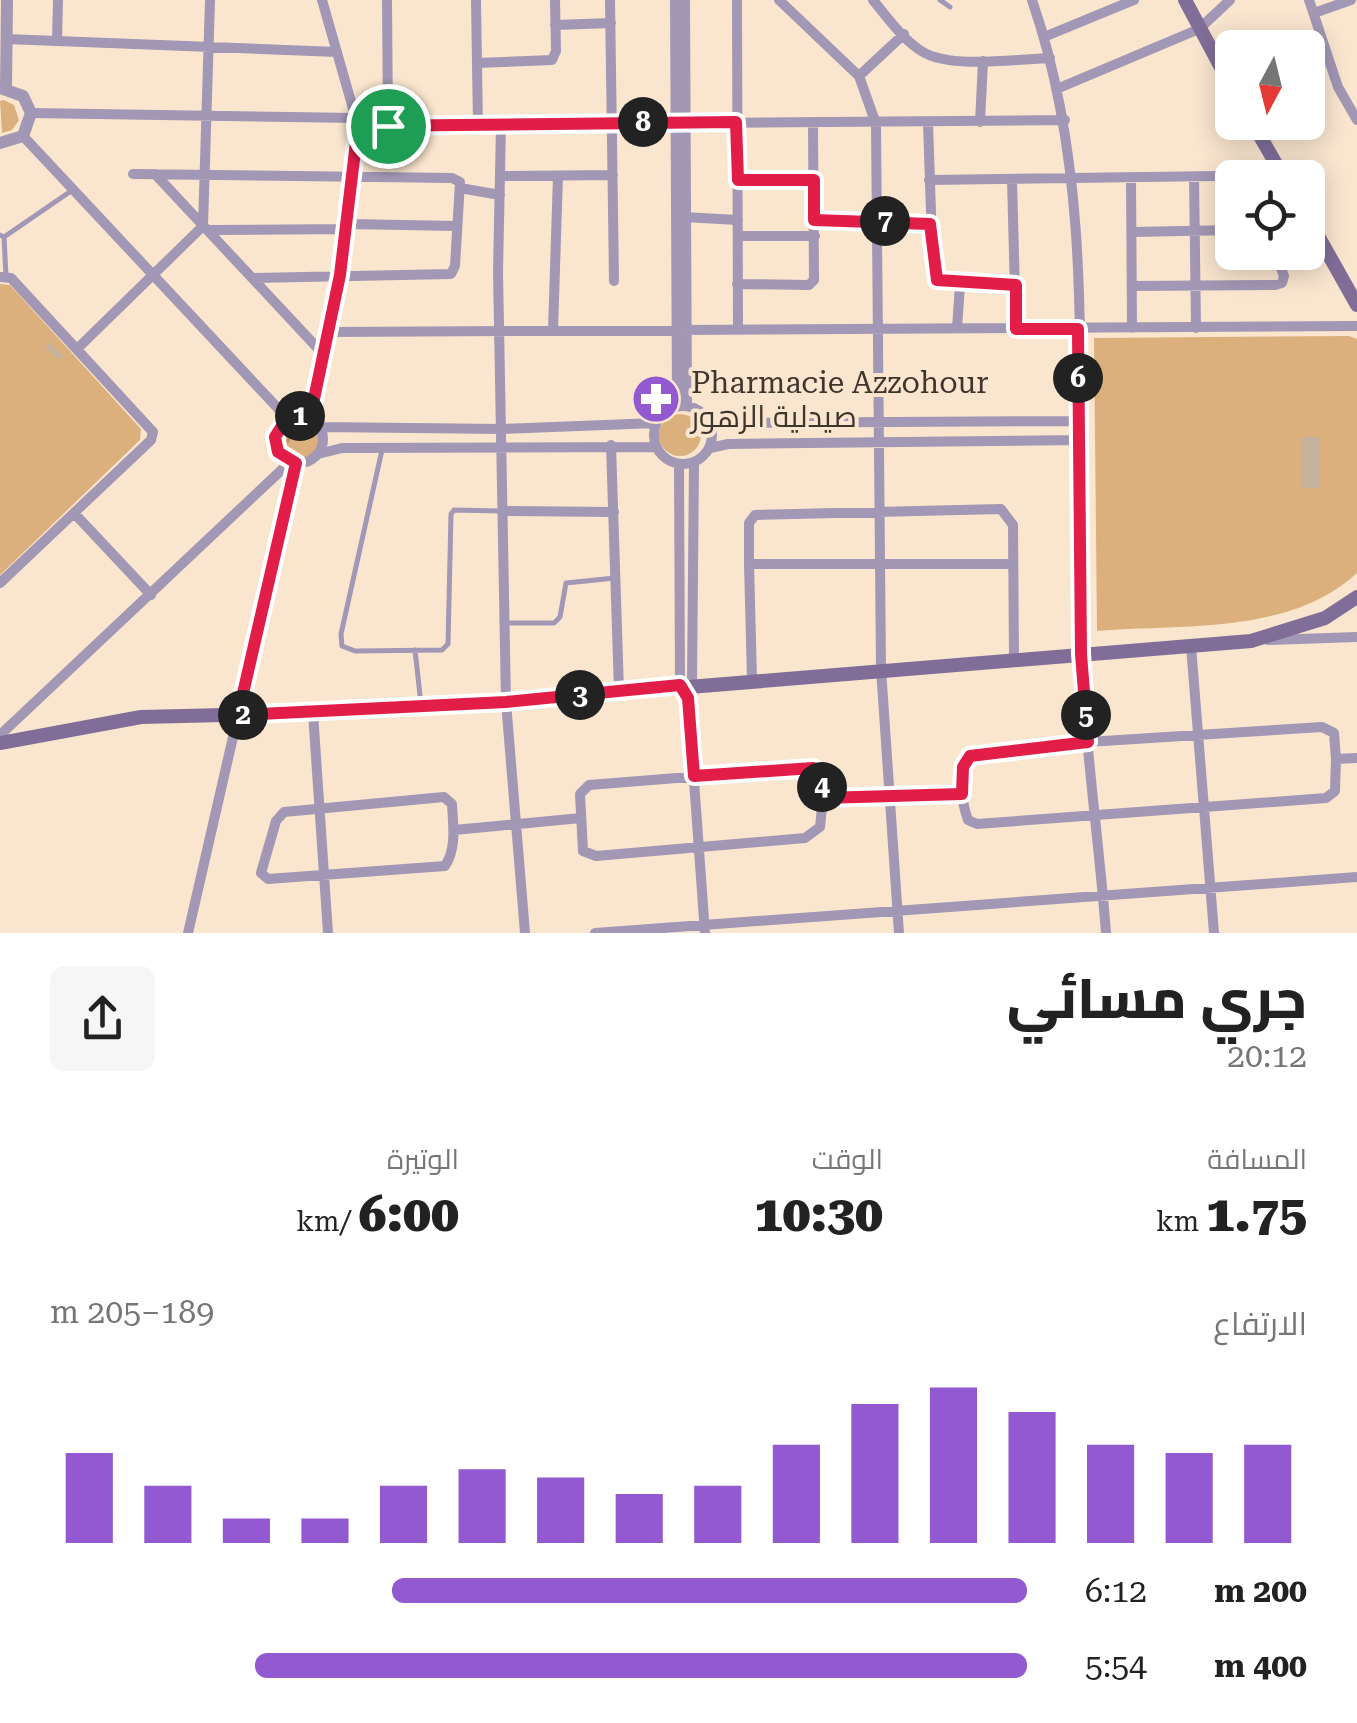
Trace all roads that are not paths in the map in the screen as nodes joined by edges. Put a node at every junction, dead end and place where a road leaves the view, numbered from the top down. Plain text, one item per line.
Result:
1 (8, 0) edge
2 (58, 0) edge
3 (210, 0) edge
4 (322, 0) edge
5 (387, 0) edge
6 (476, 0) edge
7 (555, 0) edge
8 (610, 0) edge
9 (676, 0) edge
10 (685, 0) edge
11 (737, 0) edge
12 (779, 0) edge
13 (940, 0) edge
14 (1032, 0) edge
15 (1096, 0) edge
16 (1134, 0) edge
17 (1185, 0) edge
18 (1230, 0) edge
19 (1309, 0) edge
20 (1351, 0) edge
21 (878, 2) edge
22 (950, 7) dead end
23 (1101, 13) junction
24 (1314, 13) junction
25 (611, 23) junction
26 (555, 25) junction
27 (1199, 29) junction
28 (904, 34) junction
29 (1044, 37) junction
30 (6, 39) junction
31 (58, 41) junction
32 (207, 47) junction
33 (337, 52) junction
34 (1050, 58) junction
35 (1215, 58) edge
36 (983, 60) junction
37 (477, 63) junction
38 (859, 76) junction
39 (3, 88) edge
40 (1059, 88) junction
41 (1357, 96) edge
42 (1344, 98) junction
43 (31, 113) junction
44 (205, 117) junction
45 (1065, 120) junction
46 (1357, 120) edge
47 (358, 122) junction
48 (613, 122) junction
49 (678, 122) junction
50 (736, 122) junction
51 (980, 122) junction
52 (928, 123) junction
53 (813, 124) junction
54 (876, 124) junction
55 (500, 125) junction
56 (388, 126) junction
57 (478, 126) junction
58 (22, 136) junction
59 (0, 143) edge
60 (133, 174) dead end
61 (155, 174) junction
62 (205, 175) junction
63 (354, 176) junction
64 (501, 176) junction
65 (558, 176) junction
66 (614, 176) junction
67 (1194, 177) junction
68 (1215, 177) edge
69 (1132, 178) junction
70 (1073, 179) junction
71 (738, 180) junction
72 (814, 180) junction
73 (929, 180) junction
74 (1012, 180) junction
75 (460, 188) junction
76 (73, 190) junction
77 (500, 195) junction
78 (684, 218) junction
79 (738, 220) junction
80 (814, 220) junction
81 (876, 221) junction
82 (930, 224) junction
83 (457, 226) junction
84 (347, 227) junction
85 (205, 228) junction
86 (1215, 231) edge
87 (1132, 232) junction
88 (1196, 232) junction
89 (2, 236) edge
90 (738, 236) junction
91 (815, 236) junction
92 (1325, 250) edge
93 (1282, 270) edge
94 (340, 275) junction
95 (3, 276) edge
96 (154, 276) junction
97 (252, 278) junction
98 (614, 281) dead end
99 (737, 284) junction
100 (960, 285) junction
101 (1016, 285) junction
102 (1132, 286) junction
103 (1196, 287) junction
104 (1357, 304) edge
105 (1357, 326) edge
106 (878, 328) junction
107 (957, 328) junction
108 (1132, 328) junction
109 (1196, 328) junction
110 (1016, 329) junction
111 (1078, 329) junction
112 (499, 330) junction
113 (553, 330) junction
114 (681, 330) junction
115 (738, 330) junction
116 (329, 332) junction
117 (78, 348) junction
118 (324, 355) junction
119 (682, 406) junction
120 (287, 418) junction
121 (656, 422) junction
122 (1078, 422) junction
123 (315, 423) junction
124 (710, 423) junction
125 (879, 424) junction
126 (502, 428) junction
127 (1078, 440) junction
128 (879, 442) junction
129 (611, 445) junction
130 (502, 446) junction
131 (656, 447) junction
132 (382, 448) junction
133 (710, 448) junction
134 (318, 454) junction
135 (293, 462) junction
136 (694, 462) junction
137 (679, 464) junction
138 (880, 509) junction
139 (503, 511) junction
140 (614, 512) junction
141 (74, 513) junction
142 (750, 564) junction
143 (879, 564) junction
144 (1013, 564) junction
145 (618, 578) junction
146 (0, 584) edge
147 (151, 595) junction
148 (1357, 597) edge
149 (506, 622) junction
150 (1357, 636) edge
151 (1251, 641) junction
152 (1191, 646) junction
153 (415, 650) junction
154 (1081, 654) junction
155 (1014, 660) junction
156 (881, 669) junction
157 (752, 679) junction
158 (687, 689) junction
159 (619, 691) junction
160 (506, 702) junction
161 (421, 707) junction
162 (313, 714) junction
163 (238, 715) junction
164 (0, 735) edge
165 (1198, 735) junction
166 (1088, 742) junction
167 (0, 743) edge
168 (1357, 758) edge
169 (1336, 759) junction
170 (694, 776) junction
171 (962, 794) junction
172 (886, 795) junction
173 (822, 798) junction
174 (1204, 805) junction
175 (321, 806) junction
176 (1096, 814) junction
177 (580, 818) junction
178 (518, 824) junction
179 (454, 830) junction
180 (700, 846) junction
181 (323, 876) junction
182 (1357, 877) edge
183 (1210, 887) junction
184 (1103, 895) junction
185 (896, 909) junction
186 (705, 928) edge
187 (188, 933) edge
188 (328, 933) edge
189 (525, 933) edge
190 (596, 933) edge
191 (899, 933) edge
192 (1106, 933) edge
193 (1214, 933) edge

1 - 30 street
2 - 31 street
3 - 32 street
4 - 33 street
5 - 56 street
6 - 37 street
7 - 26 street
8 - 25 street
9 - 49 street
10 - 49 street
11 - 50 street
12 - 38 street
13 - 22 lane
14 - 29 street
15 - 23 street
16 - 23 street
17 - 27 main road
18 - 27 street
19 - 24 street
20 - 24 street
21 - 28 street
23 - 29 street
24 - 42 street
25 - 26 street
25 - 48 street
26 - 37 street
27 - 35 main road
27 - 40 street
28 - 36 street
28 - 38 street
29 - 34 street
30 - 31 street
30 - 39 street
31 - 32 street
32 - 33 street
32 - 44 street
33 - 47 street
34 - 36 street
34 - 40 street
36 - 51 street
37 - 57 street
38 - 54 street
39 - 43 street
40 - 45 street
41 - 42 street
42 - 46 street
43 - 44 street
43 - 58 street
44 - 47 street
44 - 62 street
45 - 51 street
45 - 70 street
47 - 56 street
47 - 63 street
48 - 49 street
48 - 55 street
48 - 66 street
49 - 50 street
49 - 78 street
49 - 114 street
50 - 53 street
50 - 71 street
51 - 52 street
52 - 54 street
52 - 73 street
53 - 54 street
53 - 72 street
54 - 81 street
55 - 57 street
55 - 64 street
56 - 57 street
58 - 59 street
58 - 76 street
60 - 61 street
61 - 62 street
61 - 85 street
62 - 63 street
62 - 85 street
63 - 75 street
63 - 84 street
64 - 65 street
64 - 77 street
65 - 66 street
65 - 113 street
66 - 98 street
67 - 68 street
67 - 69 street
67 - 88 street
69 - 70 street
69 - 87 street
70 - 74 street
70 - 111 street
71 - 72 street
71 - 79 street
72 - 80 street
73 - 74 street
73 - 82 street
74 - 101 street
75 - 77 street
75 - 83 street
76 - 89 lane
76 - 96 street
77 - 112 street
78 - 79 street
78 - 114 street
79 - 90 street
80 - 81 street
80 - 91 street
81 - 82 street
81 - 106 street
82 - 100 street
83 - 84 street
83 - 94 street
84 - 85 street
84 - 94 street
85 - 96 street
85 - 97 street
86 - 88 street
87 - 88 street
87 - 102 street
88 - 103 street
89 - 95 lane
90 - 91 street
90 - 99 street
91 - 99 street
92 - 104 main road
93 - 103 street
94 - 97 street
94 - 116 street
95 - 117 street
96 - 117 street
96 - 120 street
97 - 118 street
99 - 115 street
100 - 101 street
100 - 107 street
101 - 110 street
102 - 103 street
102 - 108 street
103 - 109 street
105 - 109 street
106 - 107 street
106 - 115 street
106 - 125 street
107 - 110 street
108 - 109 street
108 - 111 street
110 - 111 street
111 - 122 street
112 - 113 street
112 - 116 street
112 - 126 street
113 - 114 street
114 - 115 street
114 - 119 street
116 - 118 street
117 - 141 street
118 - 123 street
119 - 121 street
119 - 124 street
120 - 123 street
120 - 135 street
121 - 126 street
121 - 131 street
122 - 125 street
122 - 127 street
123 - 126 street
123 - 134 street
124 - 125 street
124 - 133 street
125 - 128 street
126 - 130 street
127 - 128 street
127 - 154 street
128 - 133 street
128 - 138 street
129 - 130 street
129 - 131 street
129 - 140 street
130 - 132 street
130 - 139 street
131 - 137 street
132 - 134 street
132 - 153 lane
133 - 136 street
134 - 135 street
135 - 147 street
135 - 163 street
136 - 137 street
136 - 158 street
137 - 158 street
138 - 142 street
138 - 143 street
138 - 144 street
139 - 140 street
139 - 149 street
139 - 153 lane
140 - 145 street
141 - 146 street
141 - 147 street
142 - 143 street
142 - 157 street
143 - 144 street
143 - 156 street
144 - 155 street
145 - 149 lane
145 - 159 street
147 - 164 street
148 - 151 main road
149 - 160 street
150 - 151 street
151 - 152 main road
152 - 154 main road
152 - 165 street
153 - 161 lane
154 - 155 main road
154 - 166 street
155 - 156 main road
156 - 157 main road
156 - 172 street
157 - 158 main road
158 - 159 main road
158 - 170 street
159 - 160 main road
160 - 161 main road
160 - 178 street
161 - 162 main road
162 - 163 main road
162 - 175 street
163 - 167 main road
163 - 187 street
165 - 166 street
165 - 169 street
165 - 174 street
166 - 171 street
166 - 176 street
168 - 169 street
169 - 174 street
170 - 173 street
170 - 177 street
170 - 180 street
171 - 172 street
171 - 176 street
172 - 173 street
172 - 185 street
173 - 180 street
174 - 176 street
174 - 183 street
175 - 179 street
175 - 181 street
175 - 181 street
176 - 184 street
177 - 178 street
177 - 180 street
178 - 179 street
178 - 189 street
179 - 181 street
180 - 186 street
181 - 188 street
182 - 183 street
183 - 184 street
183 - 193 street
184 - 185 street
184 - 192 street
185 - 186 street
185 - 191 street
186 - 190 street

